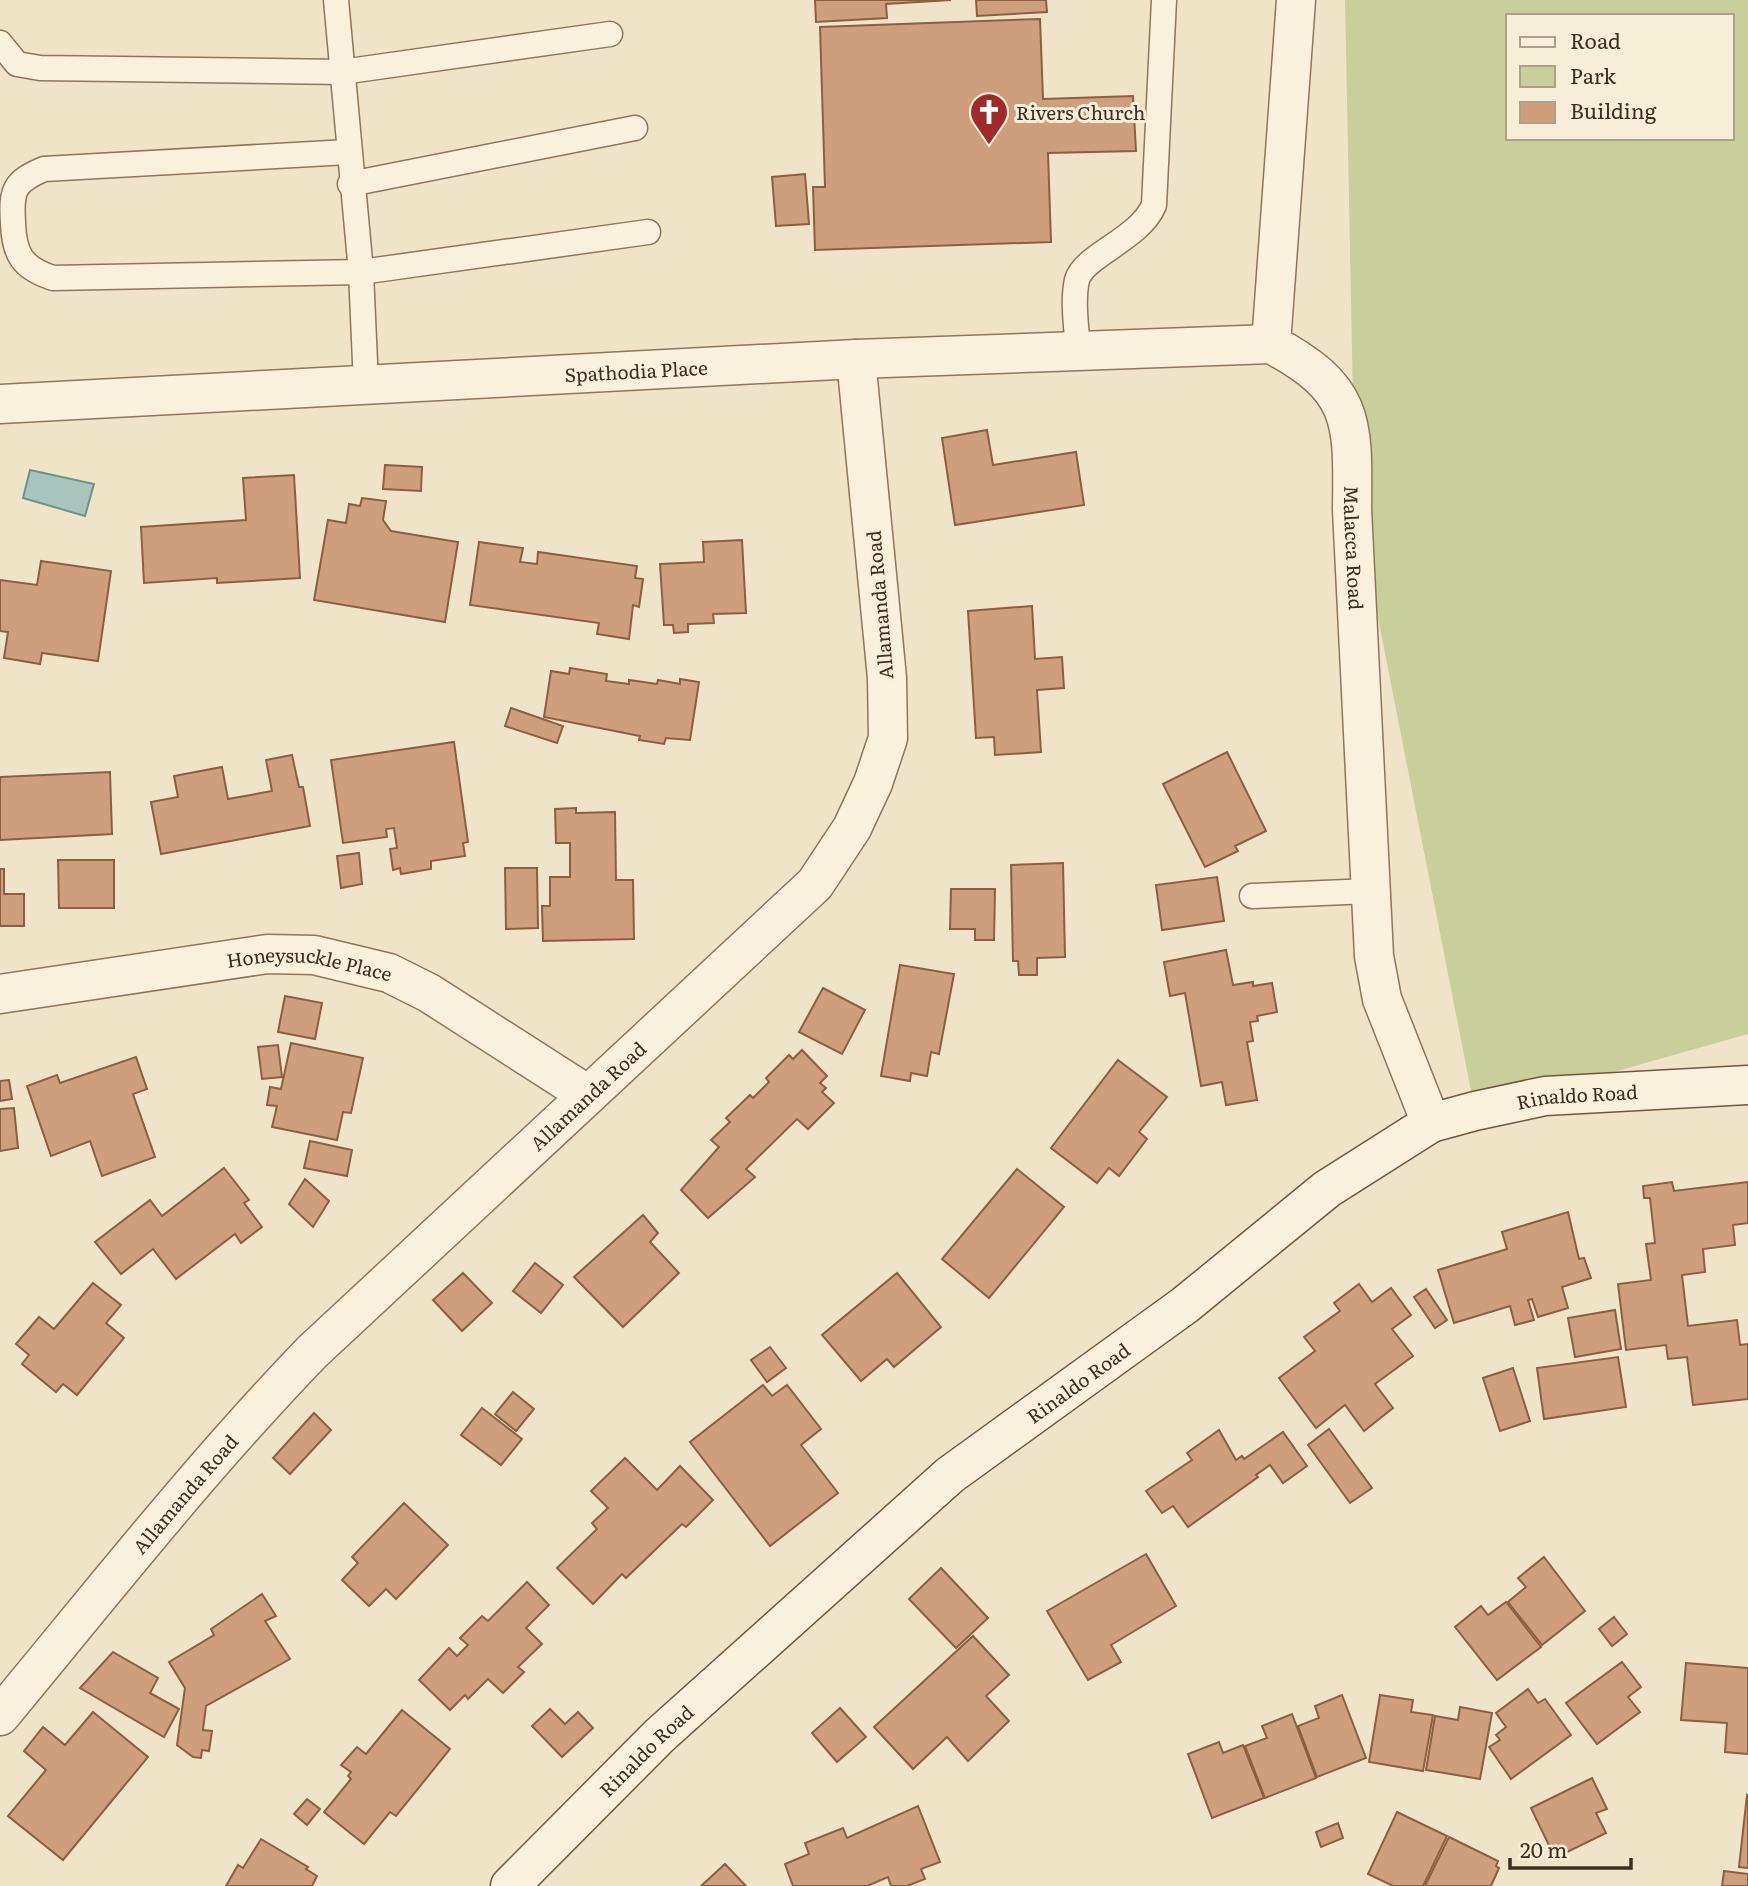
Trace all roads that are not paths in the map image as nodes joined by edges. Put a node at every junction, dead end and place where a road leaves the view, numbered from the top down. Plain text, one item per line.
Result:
1 (336, 0) edge
2 (1164, 0) edge
3 (1296, 0) edge
4 (610, 34) dead end
5 (0, 43) edge
6 (342, 72) junction
7 (635, 128) dead end
8 (348, 152) junction
9 (350, 184) junction
10 (648, 232) dead end
11 (361, 272) junction
12 (1271, 344) junction
13 (1078, 352) junction
14 (856, 359) junction
15 (366, 385) junction
16 (0, 404) edge
17 (1370, 891) junction
18 (1252, 896) dead end
19 (0, 994) edge
20 (1748, 1085) edge
21 (588, 1095) junction
22 (1431, 1124) junction
23 (0, 1716) edge
24 (514, 1884) edge

1 - 6 lane
2 - 13 lane
3 - 12 street
4 - 6 lane
5 - 6 lane
6 - 8 lane
7 - 9 lane
8 - 9 lane
8 - 11 lane
9 - 11 lane
10 - 11 lane
11 - 15 lane
12 - 13 street, Spathodia Place
12 - 17 street, Malacca Road
13 - 14 street, Spathodia Place
14 - 15 street, Spathodia Place
14 - 21 street, Allamanda Road
15 - 16 street, Spathodia Place
17 - 18 lane
17 - 22 street, Malacca Road
19 - 21 street, Honeysuckle Place
20 - 22 street, Rinaldo Road
21 - 23 street, Allamanda Road
22 - 24 street, Rinaldo Road

